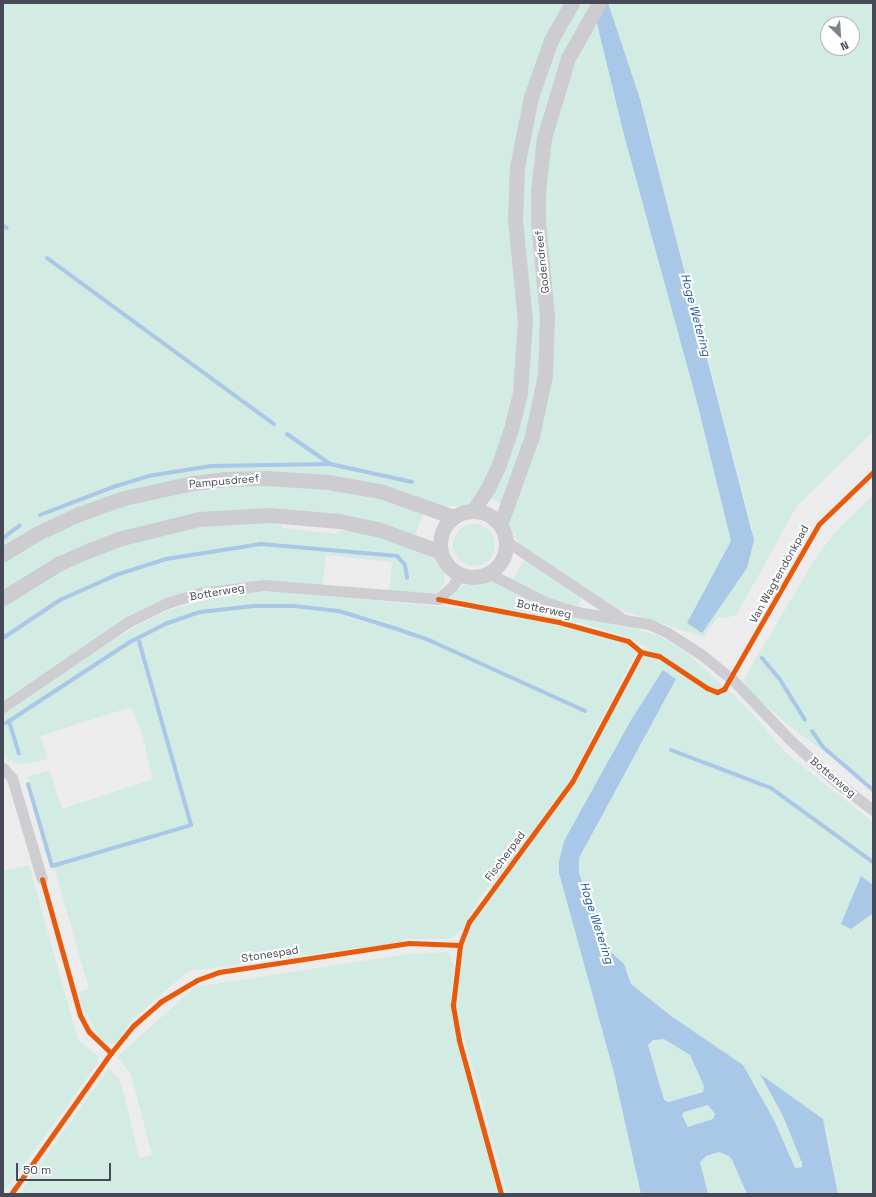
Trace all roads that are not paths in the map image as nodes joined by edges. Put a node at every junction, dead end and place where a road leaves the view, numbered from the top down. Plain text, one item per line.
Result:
1 (572, 3) edge
2 (596, 8) edge
3 (473, 511) junction
4 (454, 517) junction
5 (500, 525) junction
6 (506, 541) junction
7 (441, 552) junction
8 (3, 554) edge
9 (488, 573) junction
10 (460, 574) junction
11 (3, 598) edge
12 (622, 619) junction
13 (3, 707) edge
14 (3, 768) edge
15 (873, 810) edge
16 (42, 879) dead end

1 - 3 main road, Godendreef
2 - 5 main road, Godendreef
3 - 4 main road
3 - 5 main road
4 - 7 main road
4 - 8 main road, Pampusdreef
5 - 6 main road
6 - 9 main road
6 - 12 street, Botterweg
7 - 10 main road
7 - 11 main road
9 - 10 main road
9 - 12 street, Botterweg
10 - 13 street, Botterweg
12 - 15 street, Botterweg
14 - 16 street

